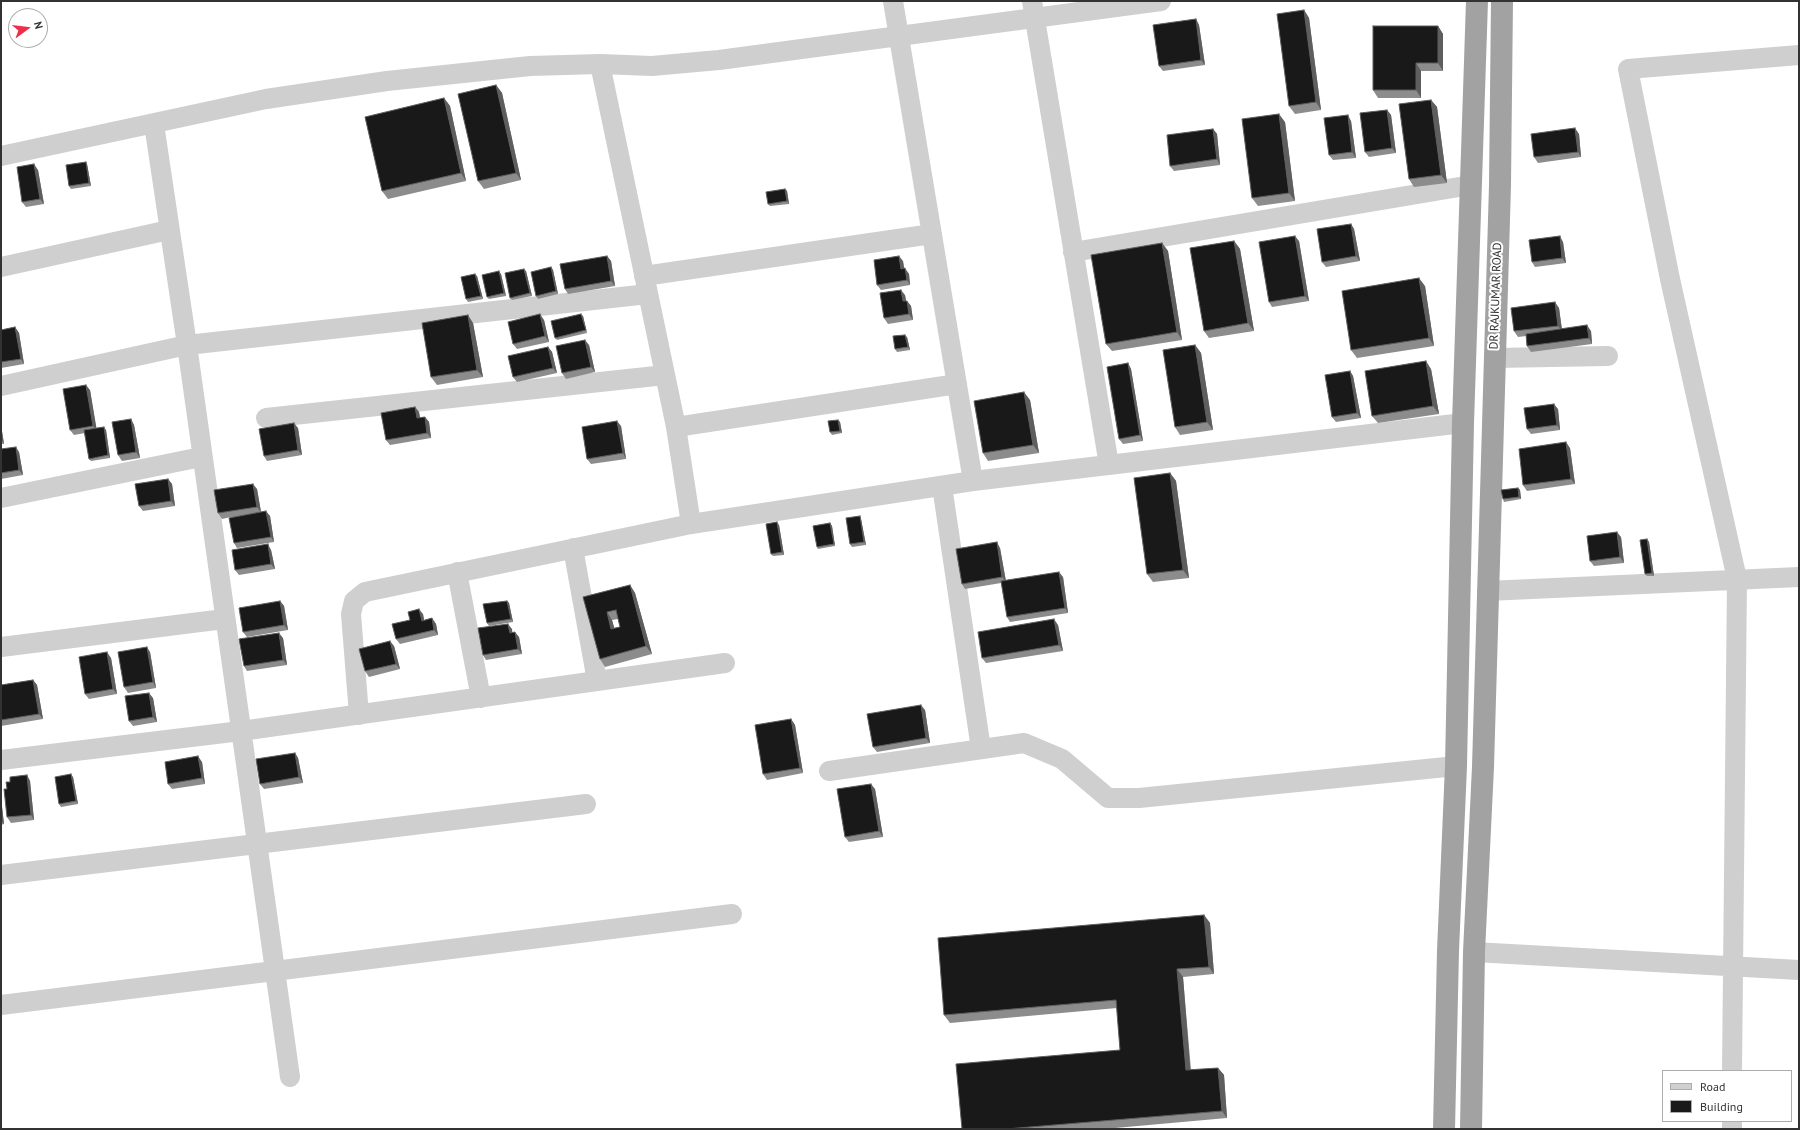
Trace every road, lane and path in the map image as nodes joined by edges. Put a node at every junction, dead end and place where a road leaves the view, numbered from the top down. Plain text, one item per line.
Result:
1 (893, 1) edge
2 (1161, 1) edge
3 (1477, 1) edge
4 (1502, 1) edge
5 (1033, 9) edge
6 (899, 36) junction
7 (1799, 55) edge
8 (600, 64) junction
9 (154, 124) junction
10 (1, 156) edge
11 (1471, 184) junction
12 (169, 230) junction
13 (932, 234) junction
14 (1073, 252) junction
15 (1, 267) edge
16 (646, 285) junction
17 (187, 345) junction
18 (1608, 356) dead end
19 (1495, 358) junction
20 (665, 375) junction
21 (957, 384) junction
22 (1, 386) edge
23 (266, 418) dead end
24 (1463, 423) junction
25 (676, 428) junction
26 (201, 457) junction
27 (1108, 465) junction
28 (973, 481) junction
29 (942, 486) junction
30 (1, 498) edge
31 (690, 524) junction
32 (573, 548) junction
33 (457, 572) junction
34 (1799, 577) edge
35 (1737, 579) junction
36 (1487, 591) junction
37 (224, 619) junction
38 (1, 647) edge
39 (725, 663) dead end
40 (597, 681) junction
41 (481, 698) junction
42 (359, 715) junction
43 (240, 731) junction
44 (981, 749) junction
45 (1, 760) edge
46 (1456, 766) junction
47 (829, 771) dead end
48 (586, 804) dead end
49 (257, 844) junction
50 (1, 875) edge
51 (732, 914) dead end
52 (1474, 952) junction
53 (1733, 966) junction
54 (1799, 970) edge
55 (275, 971) junction
56 (1, 1005) edge
57 (1732, 1070) edge
58 (290, 1077) dead end
59 (1444, 1129) edge
60 (1471, 1129) edge

1 - 6 street
2 - 5 street
3 - 11 highway
4 - 19 highway, DR RAJKUMAR ROAD
5 - 6 street
5 - 14 street
6 - 8 street
6 - 13 street
7 - 35 street
8 - 9 street
8 - 16 street
9 - 10 street
9 - 12 street
11 - 14 street
11 - 24 highway
12 - 15 street
12 - 17 street
13 - 16 street
13 - 21 street
14 - 27 street
16 - 17 street
16 - 20 street
17 - 22 street
17 - 26 street
18 - 19 street
19 - 36 highway, DR RAJKUMAR ROAD
20 - 23 street
20 - 25 street
21 - 25 street
21 - 28 street
24 - 27 street
24 - 46 highway
25 - 31 street
26 - 30 street
26 - 37 street
27 - 28 street
28 - 29 street
29 - 31 street
29 - 44 street
31 - 32 street
32 - 33 street
32 - 40 street
33 - 41 street
33 - 42 street
34 - 35 street
35 - 36 street
35 - 53 street
36 - 52 highway, DR RAJKUMAR ROAD
37 - 38 street
37 - 43 street
39 - 40 street
40 - 41 street
41 - 42 street
42 - 43 street
43 - 45 street
43 - 49 street
44 - 46 street
44 - 47 street
46 - 59 highway
48 - 49 street
49 - 50 street
49 - 55 street
51 - 55 street
52 - 53 street
52 - 60 highway, DR RAJKUMAR ROAD
53 - 54 street
53 - 57 street
55 - 56 street
55 - 58 street

